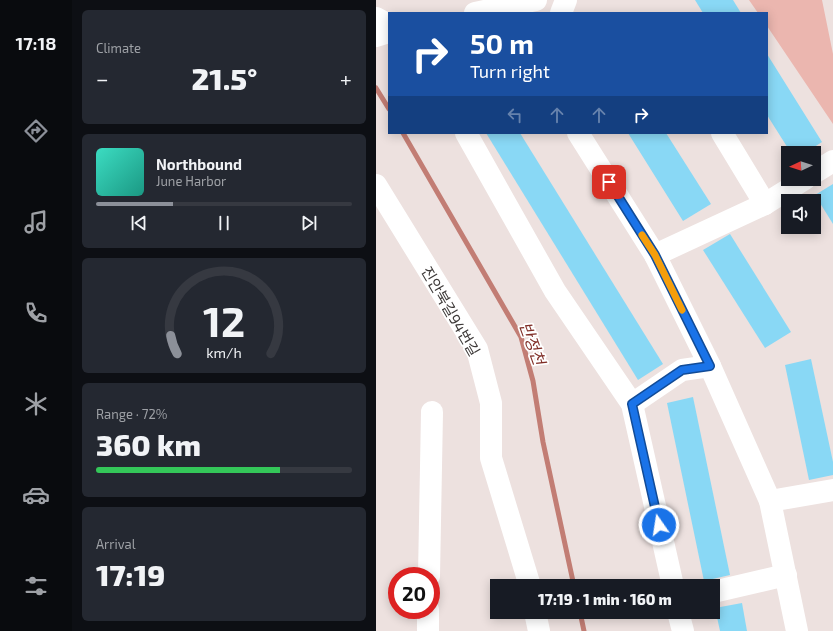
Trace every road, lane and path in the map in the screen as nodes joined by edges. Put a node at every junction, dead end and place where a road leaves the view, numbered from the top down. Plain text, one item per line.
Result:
1 (536, 0) edge
2 (566, 0) edge
3 (481, 9) edge
4 (561, 12) edge
5 (467, 134) edge
6 (579, 134) edge
7 (723, 134) edge
8 (833, 161) edge
9 (821, 169) edge
10 (376, 185) edge
11 (794, 186) edge
12 (765, 204) junction
13 (655, 255) junction
14 (710, 366) junction
15 (632, 404) junction
16 (432, 412) dead end
17 (833, 490) edge
18 (770, 501) junction
19 (429, 567) edge
20 (786, 575) junction
21 (528, 579) edge
22 (671, 579) edge
23 (720, 590) edge
24 (428, 619) edge
25 (536, 619) edge
26 (680, 619) edge
27 (428, 631) edge
28 (539, 631) edge
29 (683, 631) edge
30 (798, 631) edge

1 - 3 street
2 - 4 street
5 - 15 street
6 - 13 street
7 - 12 street
8 - 9 street
10 - 21 street, 진안북길94번길
11 - 12 street
12 - 13 street
13 - 14 street
14 - 15 street
14 - 18 street
15 - 22 street
16 - 19 street
17 - 18 street
18 - 20 street
20 - 23 street
20 - 30 street
24 - 27 street
25 - 28 street
26 - 29 street

